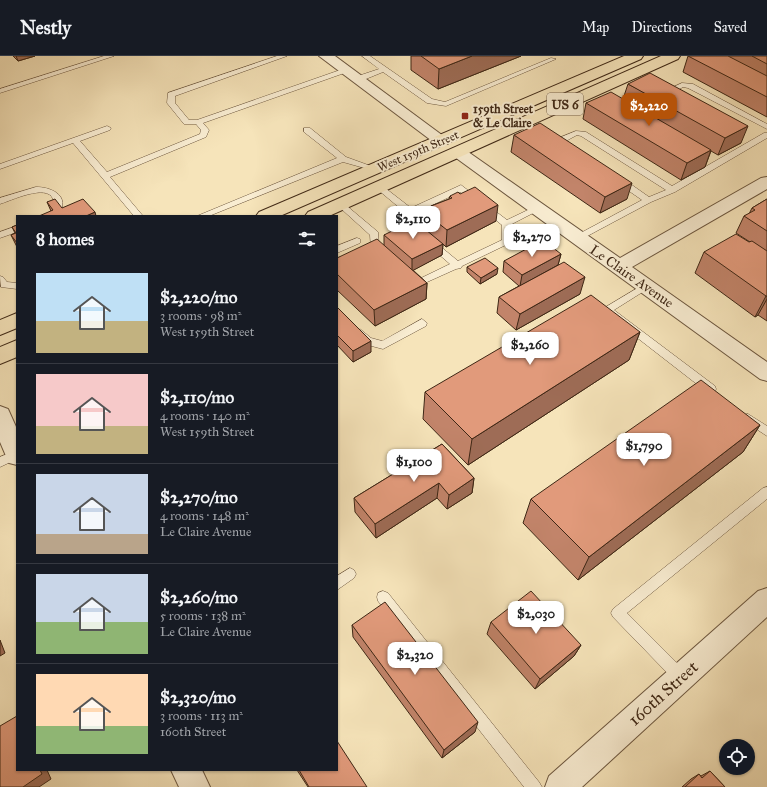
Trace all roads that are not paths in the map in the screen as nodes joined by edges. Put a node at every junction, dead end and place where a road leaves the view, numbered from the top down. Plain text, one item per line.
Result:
1 (111, 56) edge
2 (284, 56) edge
3 (326, 56) edge
4 (365, 56) edge
5 (636, 56) edge
6 (673, 56) edge
7 (553, 59) dead end
8 (384, 69) junction
9 (352, 75) junction
10 (0, 91) edge
11 (679, 99) edge
12 (198, 122) junction
13 (767, 127) edge
14 (107, 128) dead end
15 (307, 130) dead end
16 (767, 135) edge
17 (75, 140) junction
18 (442, 140) junction
19 (458, 152) junction
20 (576, 152) edge
21 (343, 159) junction
22 (0, 167) edge
23 (375, 170) junction
24 (609, 174) edge
25 (105, 176) junction
26 (767, 182) edge
27 (380, 187) junction
28 (672, 190) junction
29 (648, 200) junction
30 (0, 201) edge
31 (341, 204) junction
32 (537, 209) junction
33 (410, 212) junction
34 (50, 215) edge
35 (138, 215) edge
36 (203, 215) edge
37 (267, 215) edge
38 (316, 215) edge
39 (409, 224) edge
40 (506, 224) junction
41 (16, 229) edge
42 (0, 235) edge
43 (426, 238) edge
44 (578, 238) junction
45 (357, 241) dead end
46 (338, 250) edge
47 (386, 258) edge
48 (458, 266) junction
49 (619, 267) junction
50 (404, 274) edge
51 (0, 279) edge
52 (16, 286) edge
53 (646, 286) junction
54 (16, 320) edge
55 (422, 323) dead end
56 (353, 325) edge
57 (0, 328) edge
58 (16, 348) edge
59 (0, 356) edge
60 (767, 372) edge
61 (718, 394) edge
62 (742, 413) edge
63 (0, 414) edge
64 (767, 432) edge
65 (8, 455) edge
66 (767, 492) edge
67 (350, 574) dead end
68 (338, 583) edge
69 (383, 597) dead end
70 (767, 600) edge
71 (681, 677) junction
72 (187, 771) edge
73 (195, 787) edge
74 (534, 787) edge
75 (560, 787) edge

1 - 10 lane
2 - 12 lane
3 - 9 street
4 - 8 lane
5 - 18 main road, West 159th Street / US 6
6 - 19 main road, West 159th Street / US 6
7 - 8 lane
8 - 9 lane
9 - 12 lane
9 - 18 street
11 - 13 lane
12 - 25 lane
14 - 17 lane
15 - 21 lane
16 - 28 lane
17 - 22 lane
17 - 25 lane
18 - 23 main road, West 159th Street / US 6
19 - 27 main road, West 159th Street / US 6
19 - 32 street, Le Claire Avenue
20 - 28 lane
21 - 23 lane
21 - 36 lane
23 - 37 main road, West 159th Street / US 6
24 - 29 lane
25 - 35 lane
26 - 49 street
27 - 31 main road, West 159th Street / US 6
27 - 33 lane
28 - 29 lane
29 - 44 lane
30 - 34 lane
31 - 38 main road, West 159th Street / US 6
31 - 47 lane
32 - 40 lane
32 - 44 street, Le Claire Avenue
33 - 39 lane
33 - 40 lane
40 - 48 lane
41 - 42 lane
43 - 48 lane
44 - 49 street, Le Claire Avenue
45 - 46 lane
48 - 50 lane
49 - 53 street, Le Claire Avenue
51 - 52 lane
53 - 60 street, Le Claire Avenue
53 - 61 lane
54 - 57 main road
55 - 56 lane
58 - 59 main road
62 - 64 lane
63 - 65 street
66 - 71 lane
67 - 68 lane
69 - 74 lane
70 - 71 street, 160th Street
71 - 75 street, 160th Street
72 - 73 street

